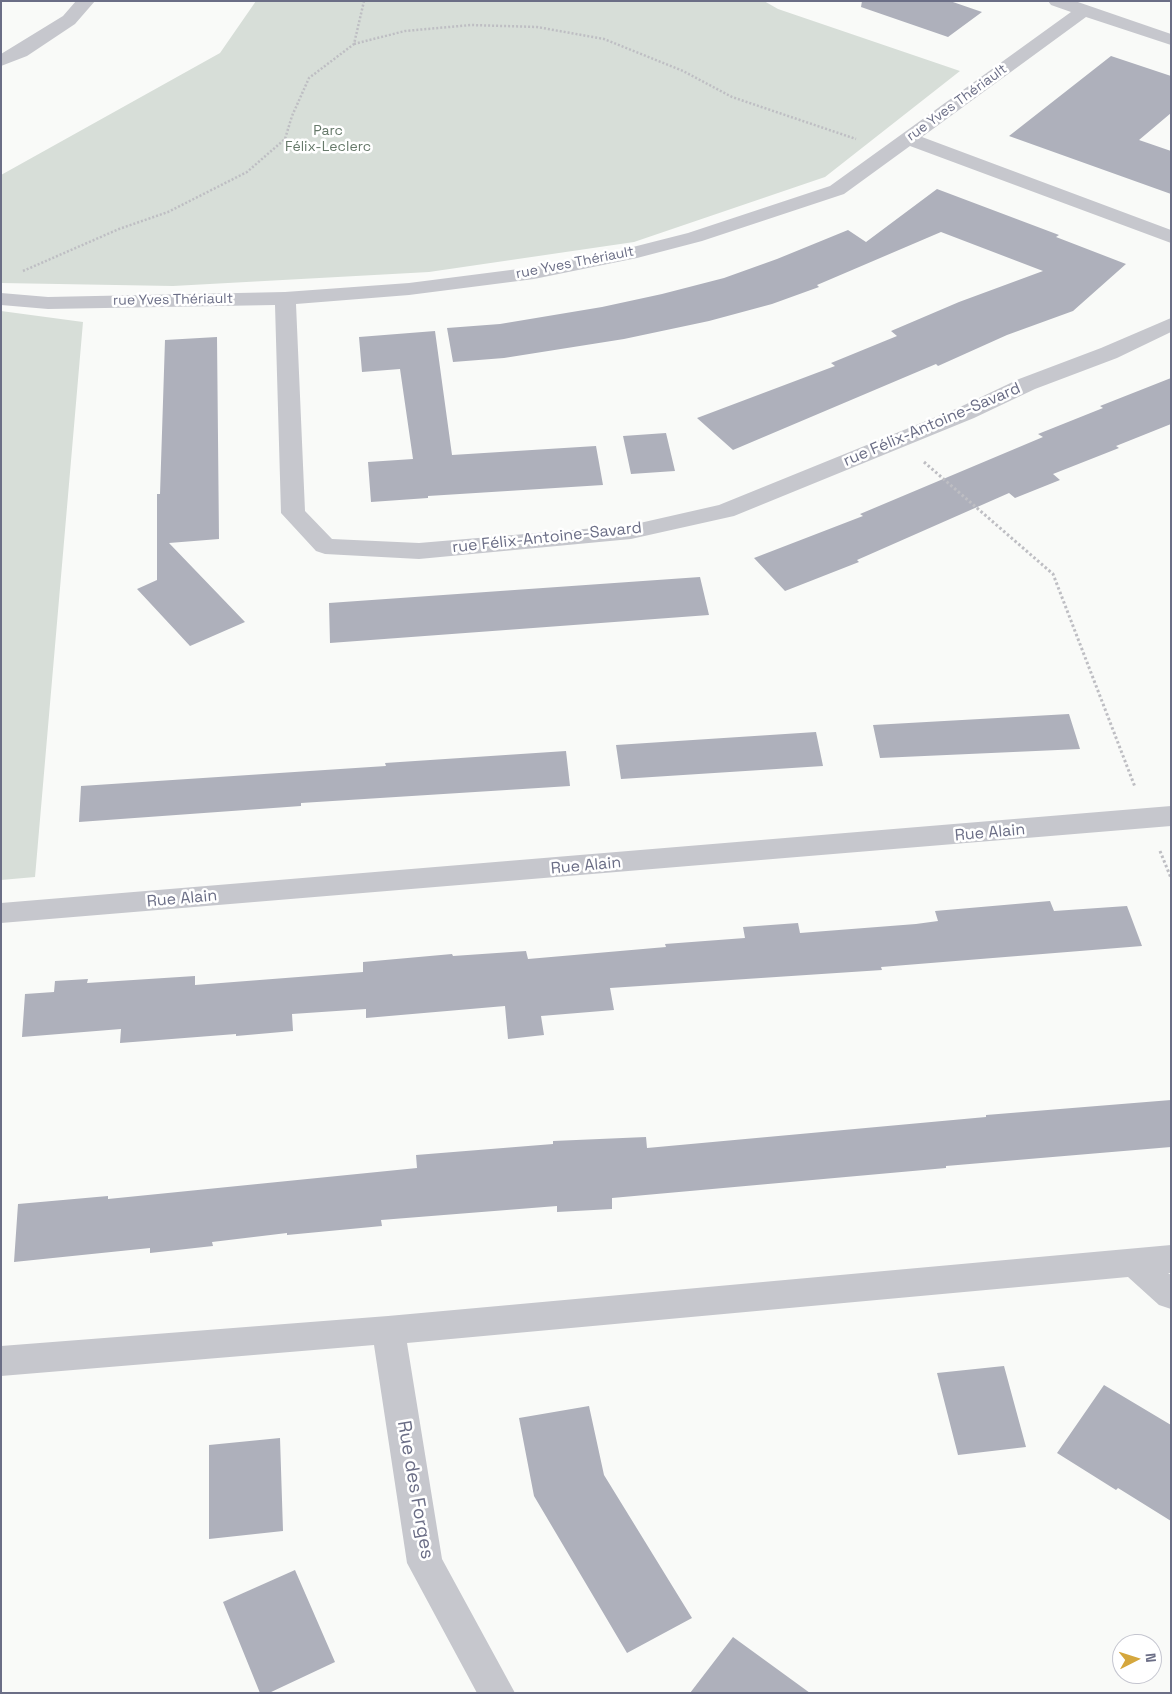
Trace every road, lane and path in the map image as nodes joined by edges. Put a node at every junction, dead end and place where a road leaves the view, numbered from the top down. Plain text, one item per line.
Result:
1 (86, 1) edge
2 (364, 1) edge
3 (1057, 1) edge
4 (1083, 11) junction
5 (1171, 40) edge
6 (354, 44) junction
7 (1, 62) edge
8 (909, 139) junction
9 (892, 151) junction
10 (1171, 237) edge
11 (18, 273) dead end
12 (285, 298) junction
13 (1, 299) edge
14 (1171, 324) edge
15 (898, 440) junction
16 (1159, 818) edge
17 (1171, 878) edge
18 (1, 914) edge
19 (1171, 1259) edge
20 (1136, 1264) junction
21 (1171, 1295) edge
22 (388, 1330) junction
23 (1, 1361) edge
24 (497, 1693) edge

1 - 7 street
2 - 6 path
3 - 4 street
4 - 5 street
4 - 8 street, rue Yves Thériault
6 - 9 path
6 - 11 path
8 - 9 street, rue Yves Thériault
8 - 10 street
9 - 12 street, rue Yves Thériault
12 - 13 street, rue Yves Thériault
12 - 15 street, rue Félix-Antoine-Savard
14 - 15 street, rue Félix-Antoine-Savard
15 - 16 path
16 - 17 path
16 - 18 street, Rue Alain
19 - 20 street
20 - 21 street
20 - 22 street
22 - 23 street
22 - 24 street, Rue des Forges

